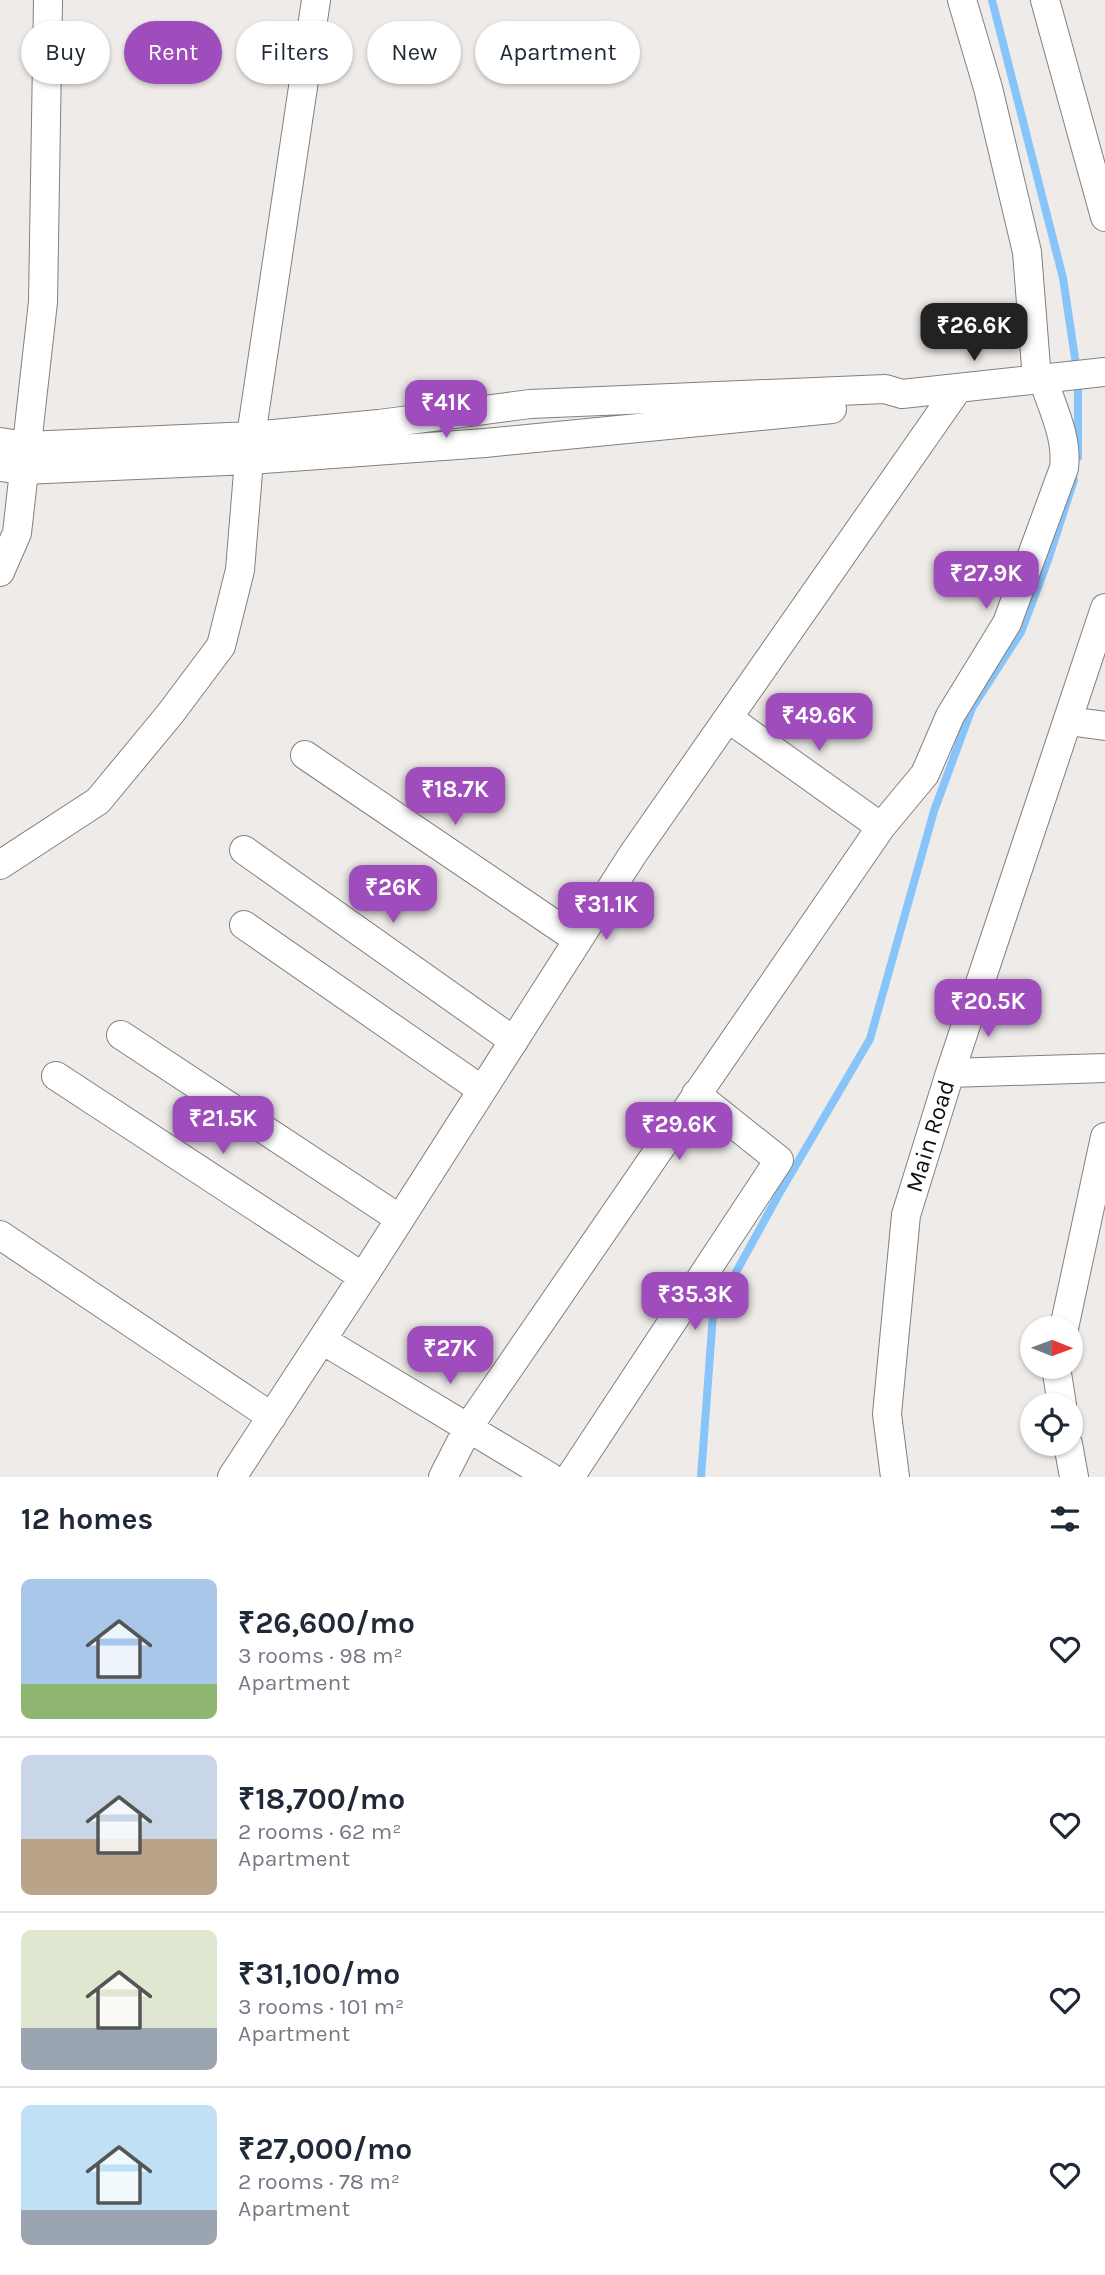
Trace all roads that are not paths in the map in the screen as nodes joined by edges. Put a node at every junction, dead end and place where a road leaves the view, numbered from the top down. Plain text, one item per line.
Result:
1 (48, 0) edge
2 (316, 0) edge
3 (962, 0) edge
4 (1045, 0) edge
5 (1105, 217) edge
6 (1099, 373) edge
7 (1043, 379) junction
8 (957, 390) junction
9 (250, 448) junction
10 (13, 456) edge
11 (0, 572) edge
12 (1104, 612) edge
13 (728, 718) junction
14 (1068, 722) junction
15 (1105, 726) edge
16 (305, 755) dead end
17 (881, 827) junction
18 (244, 850) dead end
19 (0, 865) edge
20 (244, 925) dead end
21 (578, 940) junction
22 (121, 1035) dead end
23 (514, 1041) junction
24 (1105, 1068) edge
25 (950, 1073) junction
26 (56, 1076) dead end
27 (482, 1090) junction
28 (696, 1094) junction
29 (1105, 1137) edge
30 (400, 1219) junction
31 (0, 1235) edge
32 (363, 1277) junction
33 (1067, 1316) edge
34 (322, 1340) junction
35 (272, 1417) junction
36 (470, 1426) junction
37 (1071, 1456) edge
38 (232, 1477) edge
39 (443, 1477) edge
40 (550, 1477) edge
41 (570, 1477) edge
42 (895, 1477) edge
43 (1074, 1477) edge

1 - 10 street
2 - 9 street
3 - 7 street
4 - 5 street
6 - 7 street
7 - 8 street
7 - 17 street
8 - 9 street
8 - 13 street
9 - 10 street
9 - 19 street
10 - 11 street
12 - 14 street, Main Road
13 - 17 street
13 - 21 street
14 - 15 street
14 - 25 street, Main Road
16 - 21 street
17 - 28 street
18 - 23 street
20 - 27 street
21 - 23 street
22 - 30 street
23 - 27 street
24 - 25 street
25 - 42 street, Main Road
26 - 32 street
27 - 30 street
28 - 36 street
28 - 41 street
29 - 33 street
30 - 32 street
31 - 35 street
32 - 34 street
34 - 35 street
34 - 36 street
35 - 38 street
36 - 39 street
36 - 40 street
37 - 43 street

